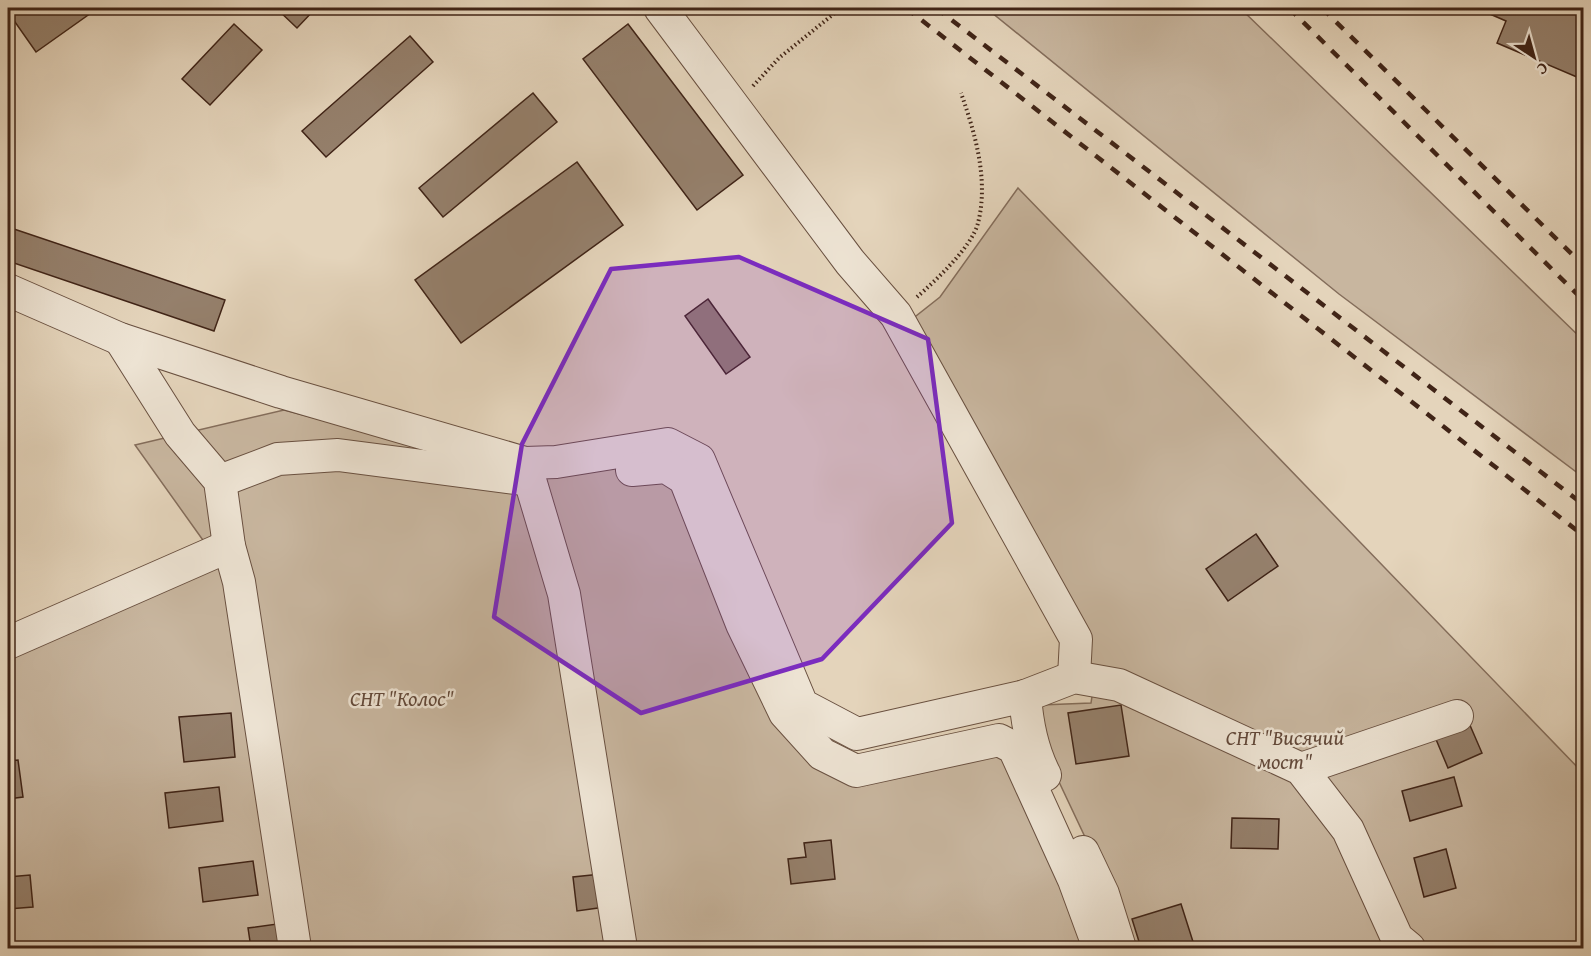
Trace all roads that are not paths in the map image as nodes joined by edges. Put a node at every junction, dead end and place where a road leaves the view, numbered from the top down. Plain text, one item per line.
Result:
1 (660, 8) edge
2 (8, 290) edge
3 (120, 339) junction
4 (530, 480) junction
5 (220, 481) junction
6 (229, 546) junction
7 (8, 643) edge
8 (1074, 677) junction
9 (1024, 696) junction
10 (1457, 716) dead end
11 (1300, 769) junction
12 (295, 948) edge
13 (621, 948) edge
14 (1098, 948) edge
15 (1120, 948) edge
16 (1409, 948) edge

1 - 8 lane
2 - 3 lane
3 - 5 lane
3 - 9 lane
4 - 5 lane
4 - 13 lane
4 - 14 lane
5 - 6 lane
6 - 7 lane
6 - 12 lane
8 - 9 lane
8 - 11 lane
9 - 15 lane
10 - 11 lane
11 - 16 lane

